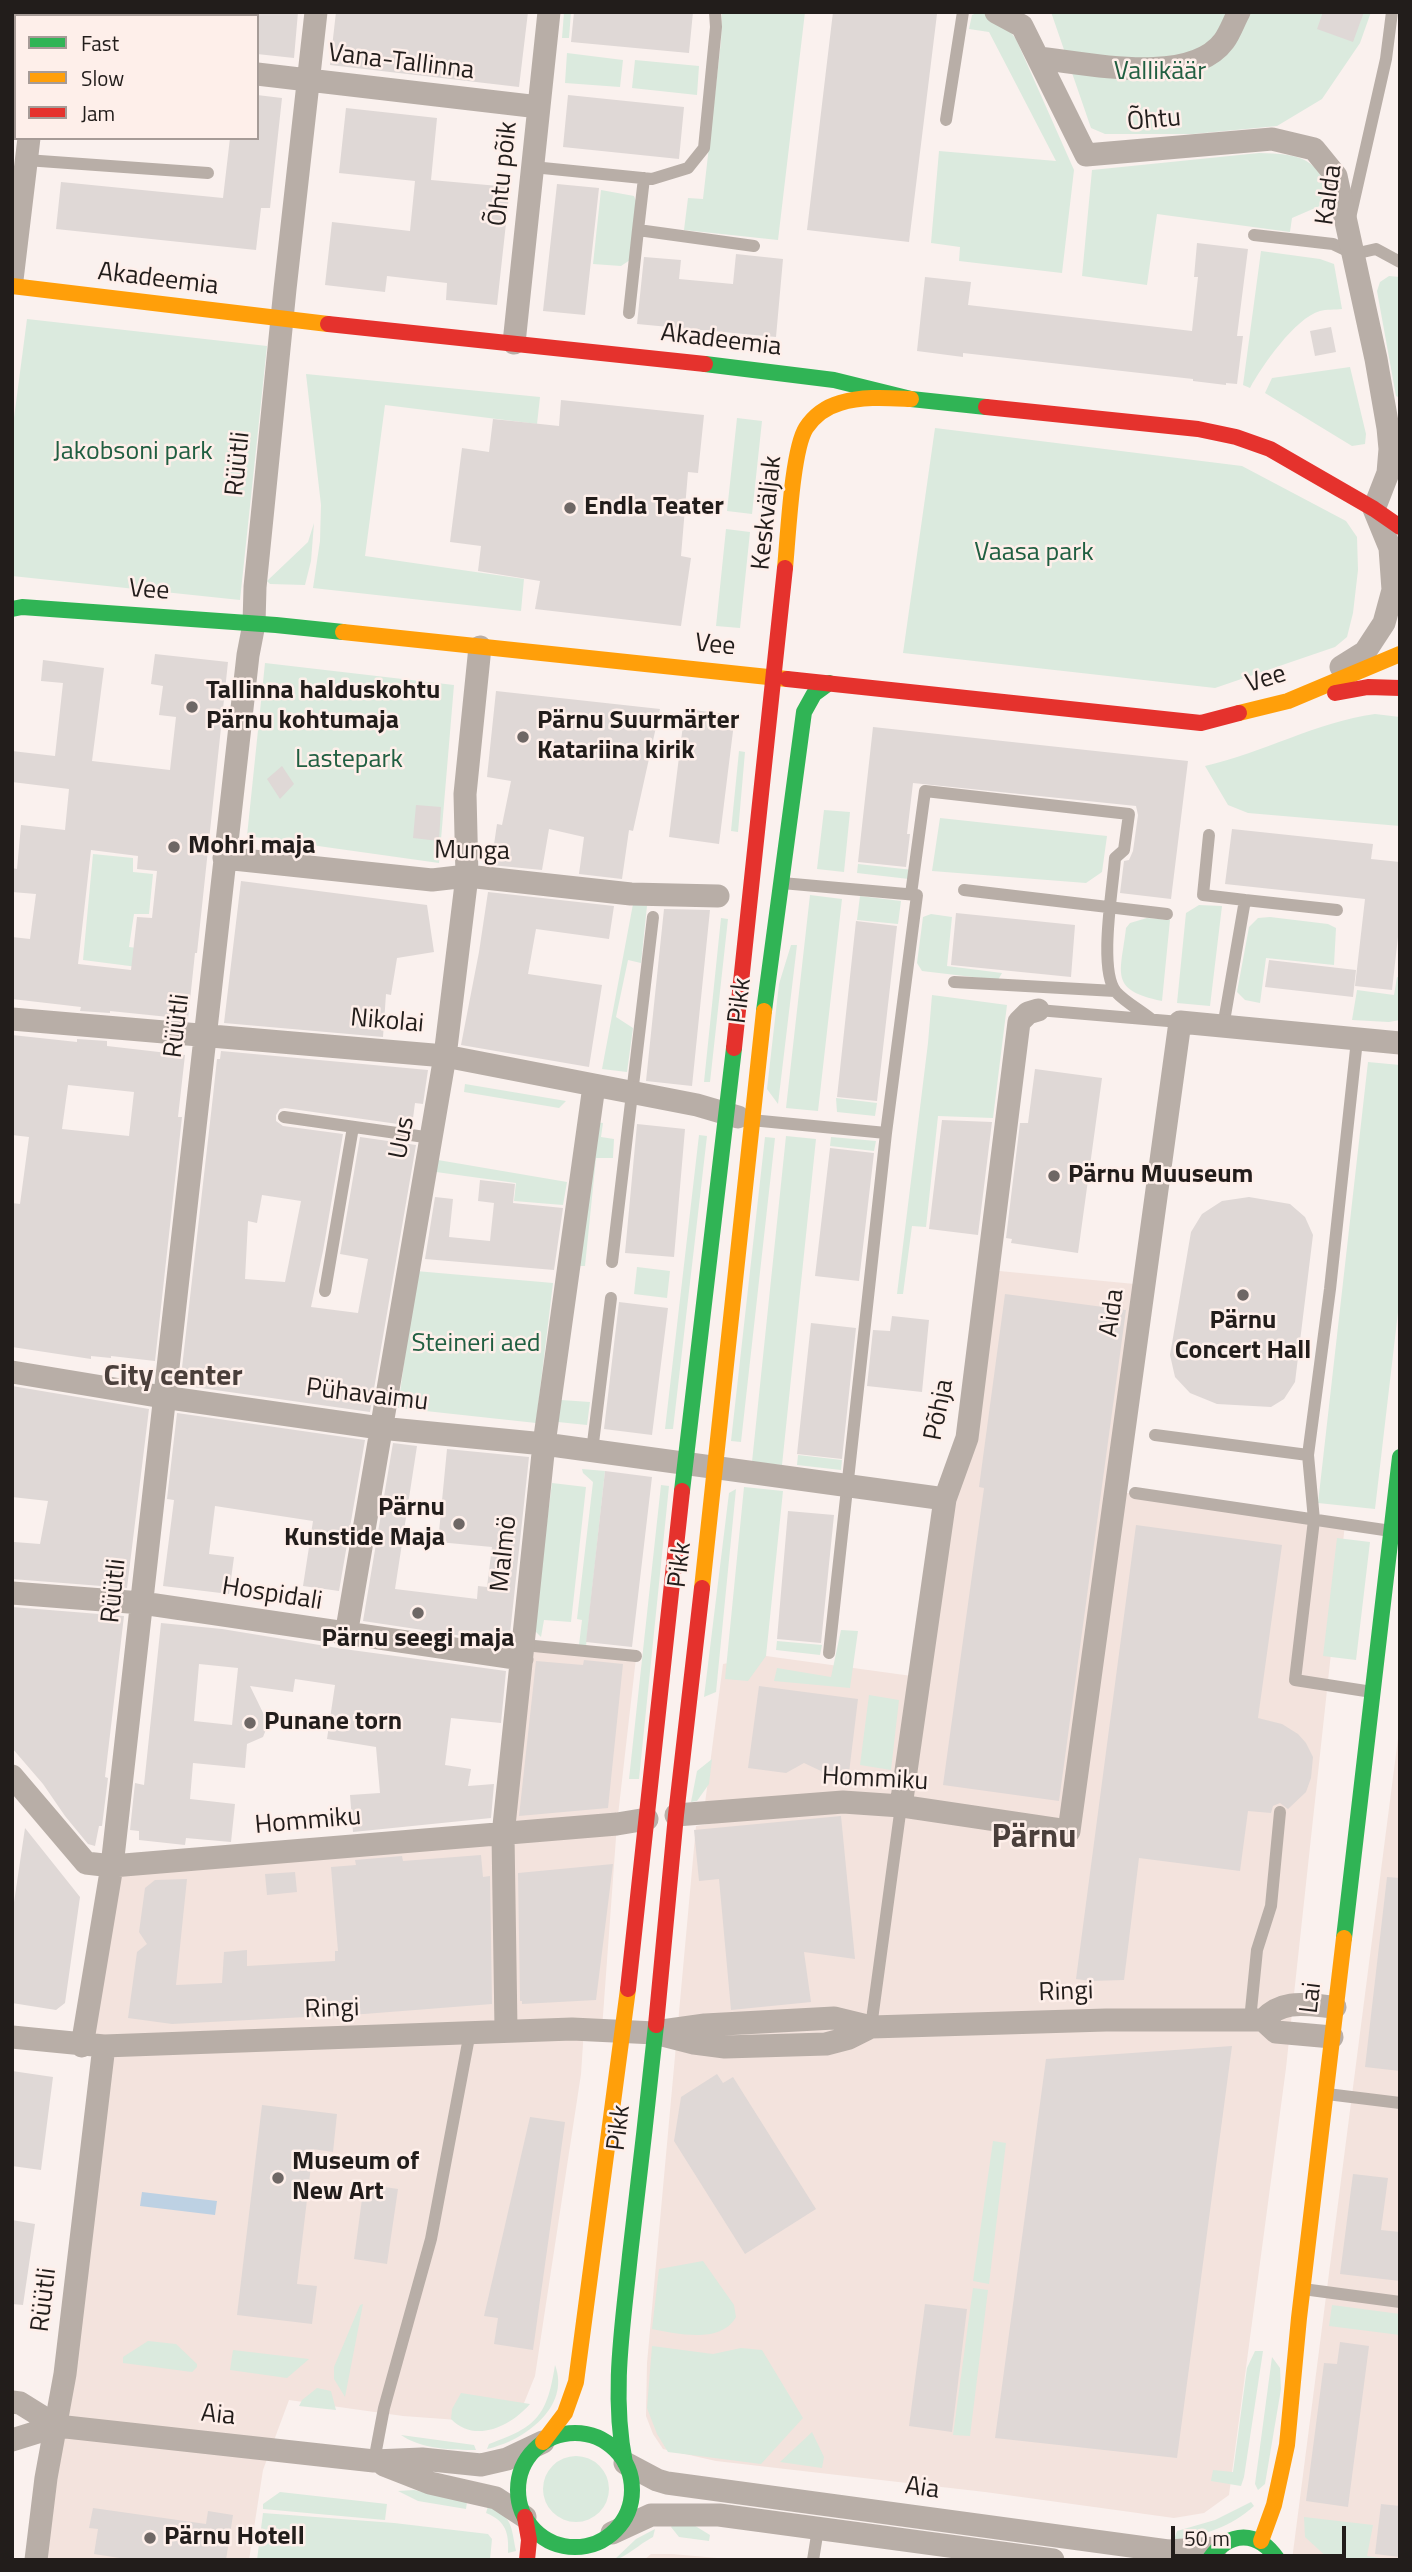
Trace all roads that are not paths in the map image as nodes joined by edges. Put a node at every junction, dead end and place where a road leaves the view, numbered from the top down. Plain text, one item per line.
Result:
1 (316, 12) edge
2 (549, 12) edge
3 (715, 12) edge
4 (963, 12) edge
5 (996, 12) edge
6 (1239, 12) edge
7 (1392, 12) edge
8 (1038, 58) junction
9 (259, 74) edge
10 (308, 80) junction
11 (539, 107) junction
12 (946, 120) dead end
13 (28, 149) edge
14 (533, 167) junction
15 (208, 173) dead end
16 (644, 178) junction
17 (1348, 226) junction
18 (638, 230) junction
19 (1254, 235) dead end
20 (754, 246) dead end
21 (1354, 254) junction
22 (1400, 262) edge
23 (12, 280) edge
24 (12, 286) edge
25 (629, 313) dead end
26 (283, 319) junction
27 (514, 343) junction
28 (911, 399) junction
29 (1394, 428) edge
30 (1374, 509) junction
31 (1400, 527) edge
32 (12, 609) edge
33 (254, 624) junction
34 (480, 647) junction
35 (1400, 654) edge
36 (773, 677) junction
37 (829, 683) junction
38 (1400, 688) edge
39 (1288, 701) junction
40 (1209, 835) dead end
41 (224, 858) junction
42 (467, 876) junction
43 (781, 883) junction
44 (964, 890) dead end
45 (911, 894) junction
46 (718, 896) dead end
47 (1245, 900) junction
48 (1111, 906) junction
49 (1337, 910) dead end
50 (1167, 914) dead end
51 (653, 917) dead end
52 (954, 982) dead end
53 (1115, 991) junction
54 (1028, 1016) joint
55 (12, 1019) edge
56 (1151, 1019) junction
57 (1180, 1022) junction
58 (1223, 1027) junction
59 (205, 1034) junction
60 (1357, 1040) junction
61 (1400, 1043) edge
62 (445, 1056) junction
63 (594, 1086) junction
64 (631, 1093) junction
65 (727, 1113) junction
66 (284, 1117) dead end
67 (751, 1120) junction
68 (353, 1127) junction
69 (886, 1133) junction
70 (432, 1138) junction
71 (612, 1262) dead end
72 (325, 1292) dead end
73 (611, 1298) dead end
74 (12, 1372) edge
75 (163, 1397) junction
76 (380, 1428) junction
77 (1155, 1435) dead end
78 (544, 1444) junction
79 (592, 1451) junction
80 (1308, 1455) junction
81 (1400, 1457) edge
82 (685, 1465) junction
83 (716, 1469) junction
84 (846, 1486) junction
85 (1135, 1493) dead end
86 (945, 1499) junction
87 (1314, 1520) junction
88 (1391, 1531) junction
89 (12, 1593) edge
90 (142, 1603) junction
91 (346, 1635) junction
92 (523, 1652) junction
93 (829, 1653) dead end
94 (636, 1656) dead end
95 (1372, 1692) junction
96 (12, 1776) edge
97 (901, 1806) junction
98 (1280, 1812) dead end
99 (676, 1815) junction
100 (647, 1819) junction
101 (1069, 1832) joint
102 (503, 1835) junction
103 (112, 1866) junction
104 (1335, 2007) junction
105 (1257, 2020) junction
106 (871, 2026) junction
107 (506, 2029) junction
108 (623, 2031) junction
109 (470, 2032) junction
110 (655, 2033) junction
111 (1332, 2037) junction
112 (12, 2038) edge
113 (93, 2046) junction
114 (1326, 2094) junction
115 (1400, 2103) edge
116 (1303, 2289) junction
117 (1400, 2302) edge
118 (12, 2402) edge
119 (57, 2426) junction
120 (12, 2440) edge
121 (543, 2442) junction
122 (374, 2461) junction
123 (625, 2463) junction
124 (525, 2517) junction
125 (818, 2529) junction
126 (612, 2533) junction
127 (1262, 2541) junction
128 (1212, 2554) edge
129 (36, 2560) edge
130 (527, 2560) edge
131 (592, 2560) edge
132 (813, 2560) edge
133 (1054, 2560) edge
134 (1278, 2560) edge

1 - 10 street, Rüütli
2 - 11 street, Õhtu põik
3 - 16 lane
4 - 12 lane
5 - 8 street, Õhtu
6 - 8 street
7 - 17 lane, Kalda
8 - 17 street, Õhtu
9 - 10 street, Vana-Tallinna
10 - 11 street, Vana-Tallinna
10 - 26 street, Rüütli
11 - 14 street, Õhtu põik
13 - 15 lane
13 - 23 street
14 - 16 lane
14 - 27 street, Õhtu põik
16 - 18 lane
17 - 21 street, Kalda
18 - 20 lane
18 - 25 lane
19 - 21 lane
21 - 22 lane
21 - 29 street, Kalda
24 - 26 main road, Akadeemia
26 - 27 main road, Akadeemia
26 - 33 street, Rüütli
27 - 28 main road, Akadeemia
28 - 30 main road, Akadeemia
28 - 36 main road, Keskväljak
29 - 30 street, Kalda
30 - 31 main road, Akadeemia
30 - 39 street
32 - 33 main road, Vee
33 - 34 main road, Vee
33 - 41 street, Rüütli
34 - 36 main road, Vee
34 - 42 street, Uus
35 - 39 main road, Vee
36 - 37 main road, Vee
36 - 65 main road, Pikk
37 - 39 main road, Vee
37 - 43 main road, Pikk
38 - 39 main road
40 - 47 lane
41 - 42 street, Munga
41 - 59 street, Rüütli
42 - 46 street, Munga
42 - 62 street, Uus
43 - 45 lane
43 - 67 main road, Pikk
44 - 48 lane
45 - 48 lane
45 - 69 lane
47 - 49 lane
47 - 58 lane
48 - 50 lane
48 - 53 lane
51 - 64 lane
52 - 53 lane
53 - 56 lane
54 - 56 lane
54 - 86 street, Põhja
55 - 59 street, Nikolai
56 - 57 lane
57 - 58 street
57 - 101 street, Aida
58 - 60 street
59 - 62 street, Nikolai
59 - 75 street, Rüütli
60 - 61 street
60 - 80 lane
62 - 63 street, Nikolai
62 - 70 street, Uus
63 - 64 street, Nikolai
63 - 78 street, Malmö
64 - 65 street, Nikolai
64 - 71 lane
65 - 67 street, Nikolai
65 - 82 main road, Pikk
66 - 68 lane
67 - 69 lane
67 - 83 main road, Pikk
68 - 70 lane
68 - 72 lane
69 - 84 lane
70 - 76 street, Uus
73 - 79 lane
74 - 75 street, Pühavaimu
75 - 76 street, Pühavaimu
75 - 90 street, Rüütli
76 - 78 street, Pühavaimu
76 - 91 street, Uus
77 - 80 lane
78 - 79 street, Pühavaimu
78 - 92 street, Malmö
79 - 82 street, Pühavaimu
80 - 87 lane
81 - 88 main road, Lai
82 - 83 street, Pühavaimu
82 - 100 main road, Pikk
83 - 84 street, Pühavaimu
83 - 99 main road, Pikk
84 - 86 street, Pühavaimu
84 - 93 lane
85 - 87 lane
86 - 97 street, Põhja
87 - 88 lane
87 - 95 lane
88 - 95 main road, Lai
89 - 90 street, Hospidali
90 - 91 street, Hospidali
90 - 103 street, Rüütli
91 - 92 street, Hospidali
92 - 94 lane
92 - 102 street, Malmö
95 - 104 main road, Lai
96 - 103 street, Hommiku
97 - 99 street, Hommiku
97 - 101 street, Hommiku
97 - 106 lane
98 - 105 lane
99 - 110 main road, Pikk
100 - 102 street, Hommiku
100 - 108 main road, Pikk
102 - 103 street, Hommiku
102 - 107 street, Malmö
103 - 113 street, Rüütli
104 - 105 street, Ringi
104 - 111 main road, Lai
105 - 106 street, Ringi
105 - 111 street, Ringi
106 - 110 street, Ringi
107 - 108 street, Ringi
107 - 109 street, Ringi
108 - 110 street, Ringi
108 - 121 main road, Pikk
109 - 113 street, Ringi
109 - 122 lane
110 - 123 main road, Pikk
111 - 114 main road, Lai
112 - 113 street, Ringi
113 - 119 street, Rüütli
114 - 115 lane
114 - 116 main road, Lai
116 - 117 lane
116 - 127 main road, Lai
118 - 119 street, Aia
119 - 120 street, Aia
119 - 122 street, Aia
119 - 129 street, Rüütli
121 - 122 street, Aia
121 - 123 main road
121 - 124 main road
122 - 124 street, Aia
123 - 126 main road
123 - 128 street, Aia
124 - 126 main road
124 - 130 main road
125 - 126 street, Aia
125 - 132 lane
125 - 133 street, Aia
126 - 131 main road
127 - 128 main road
127 - 134 main road

